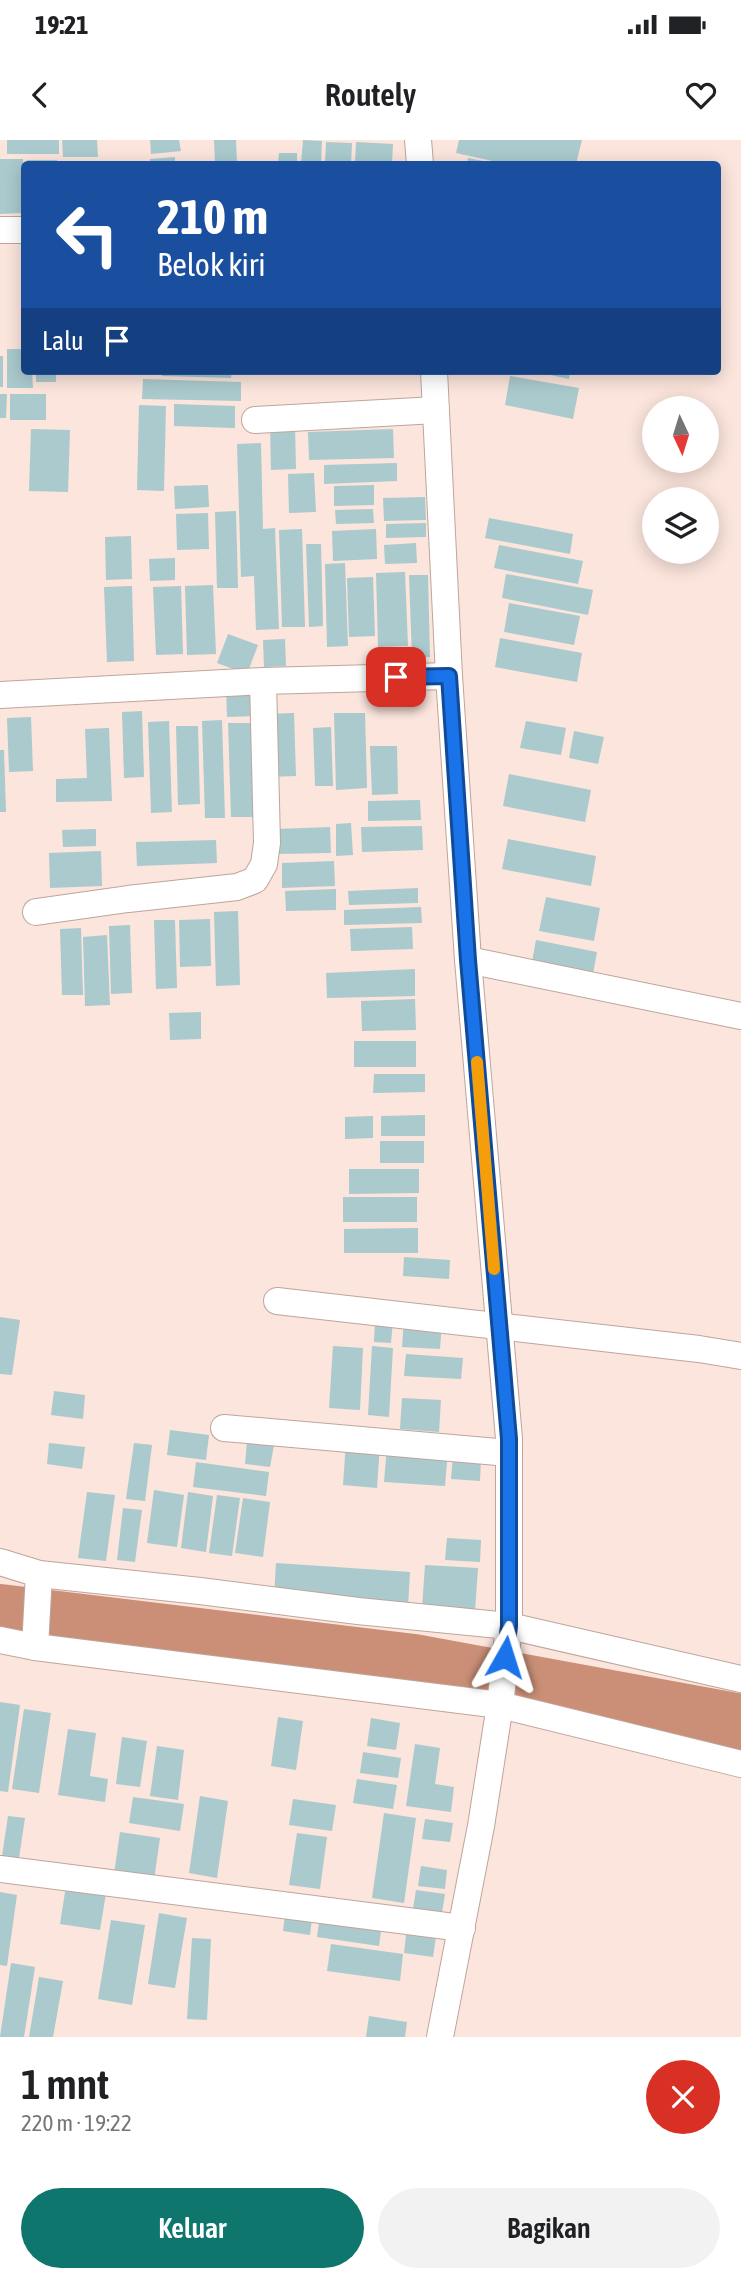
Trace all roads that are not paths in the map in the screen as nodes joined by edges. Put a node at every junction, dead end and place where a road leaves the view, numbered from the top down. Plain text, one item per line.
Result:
1 (418, 140) edge
2 (420, 161) edge
3 (0, 230) edge
4 (21, 230) edge
5 (433, 375) edge
6 (436, 410) junction
7 (255, 420) dead end
8 (449, 676) junction
9 (263, 681) junction
10 (0, 695) edge
11 (36, 912) dead end
12 (468, 960) junction
13 (741, 1016) edge
14 (277, 1301) dead end
15 (499, 1328) junction
16 (741, 1356) edge
17 (223, 1428) dead end
18 (509, 1453) junction
19 (0, 1562) edge
20 (39, 1585) junction
21 (508, 1631) junction
22 (35, 1636) junction
23 (0, 1640) edge
24 (741, 1679) edge
25 (500, 1705) junction
26 (741, 1764) edge
27 (0, 1869) edge
28 (462, 1928) junction
29 (440, 2037) edge

1 - 2 street
3 - 4 street
5 - 6 street
6 - 7 street
6 - 8 street
8 - 9 street
8 - 12 street
9 - 10 street
9 - 11 street
12 - 13 street
12 - 15 street
14 - 15 street
15 - 16 street
15 - 18 street
17 - 18 street
18 - 21 street
19 - 20 street
20 - 21 street
20 - 22 street
21 - 24 street
21 - 25 street
22 - 23 street
22 - 25 street
25 - 26 street
25 - 28 street
27 - 28 street
28 - 29 street

